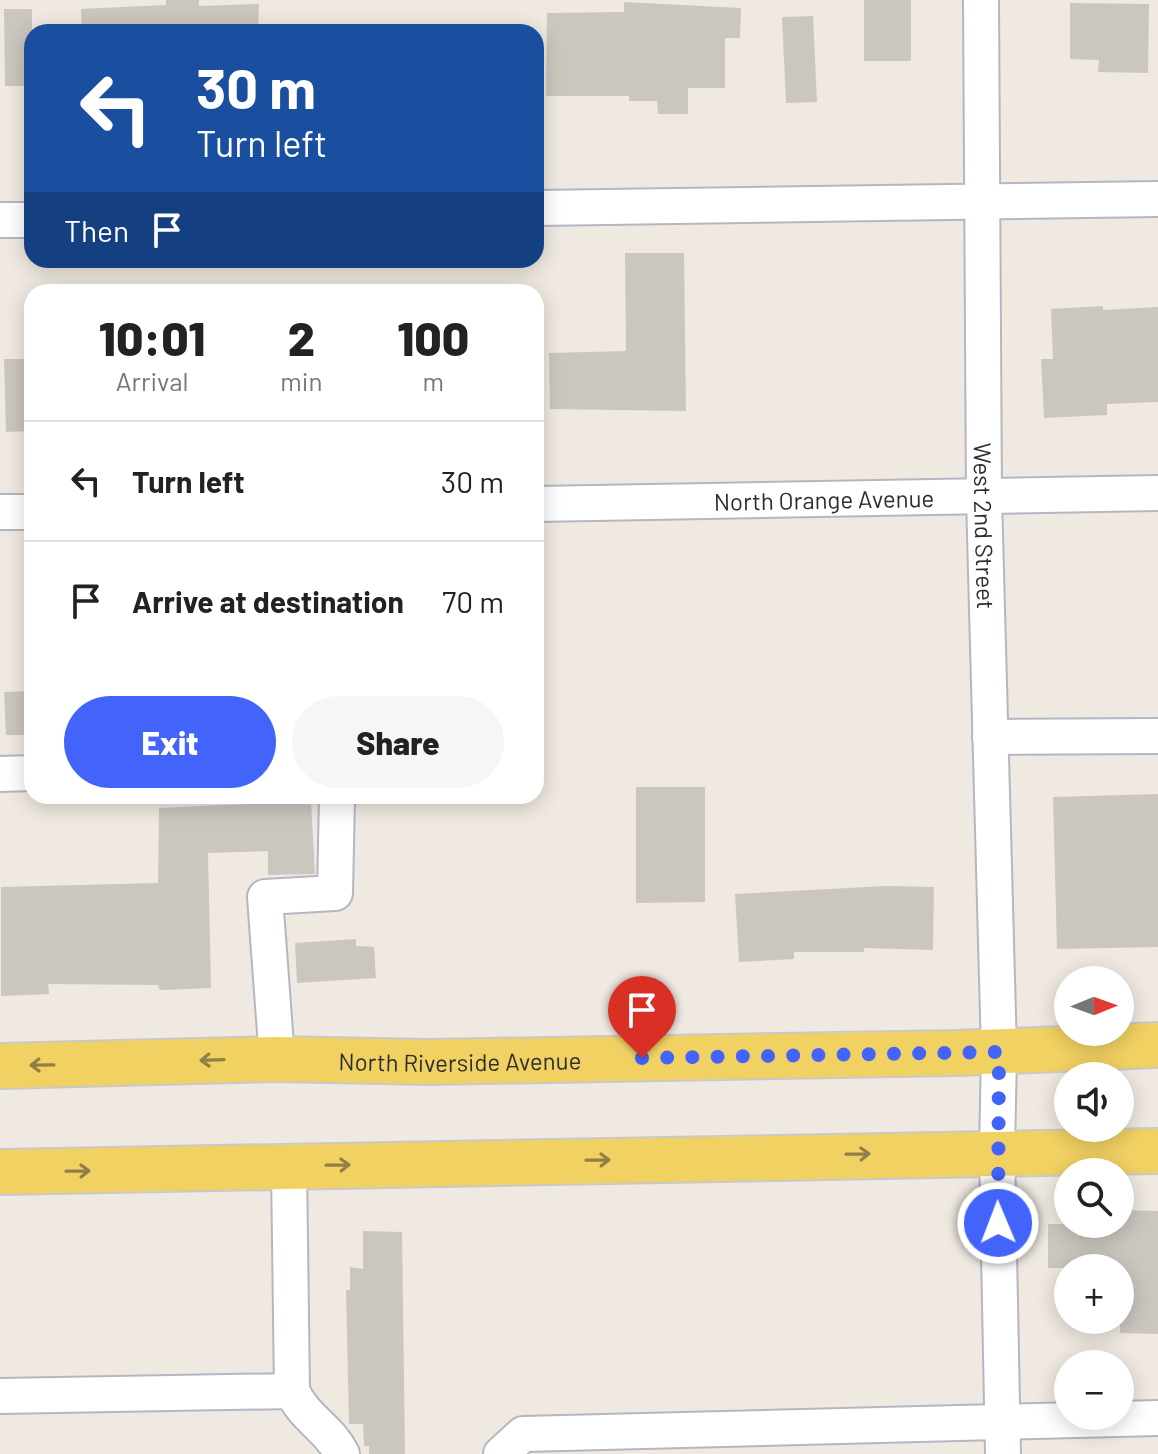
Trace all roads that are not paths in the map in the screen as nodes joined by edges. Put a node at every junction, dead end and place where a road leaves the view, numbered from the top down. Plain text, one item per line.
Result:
1 (981, 0) edge
2 (1158, 199) edge
3 (982, 202) junction
4 (544, 208) edge
5 (0, 220) edge
6 (24, 220) edge
7 (1158, 493) edge
8 (984, 498) junction
9 (544, 504) edge
10 (0, 512) edge
11 (24, 512) edge
12 (1158, 736) edge
13 (990, 737) junction
14 (24, 773) edge
15 (0, 774) edge
16 (337, 804) edge
17 (1158, 1045) edge
18 (999, 1052) junction
19 (277, 1059) junction
20 (0, 1066) edge
21 (1158, 1151) edge
22 (997, 1152) junction
23 (289, 1166) junction
24 (0, 1172) edge
25 (292, 1391) junction
26 (0, 1396) edge
27 (1158, 1418) edge
28 (1002, 1438) edge
29 (342, 1454) edge
30 (501, 1454) edge

1 - 3 street, West 2nd Street
2 - 3 street
3 - 4 street
3 - 8 street, West 2nd Street
5 - 6 street
7 - 8 street, North Orange Avenue
8 - 9 street, North Orange Avenue
8 - 13 street, West 2nd Street
10 - 11 street
12 - 13 street
13 - 18 street, West 2nd Street
14 - 15 street
16 - 19 street
17 - 18 main road, North Riverside Avenue
18 - 19 main road, North Riverside Avenue
18 - 22 street, West 2nd Street
19 -> 20 main road, North Riverside Avenue
21 - 22 main road
23 -> 22 main road
22 - 28 street, West 2nd Street
24 -> 23 main road
23 - 25 street
25 - 26 street
25 - 29 street
27 - 28 street
28 - 30 street

